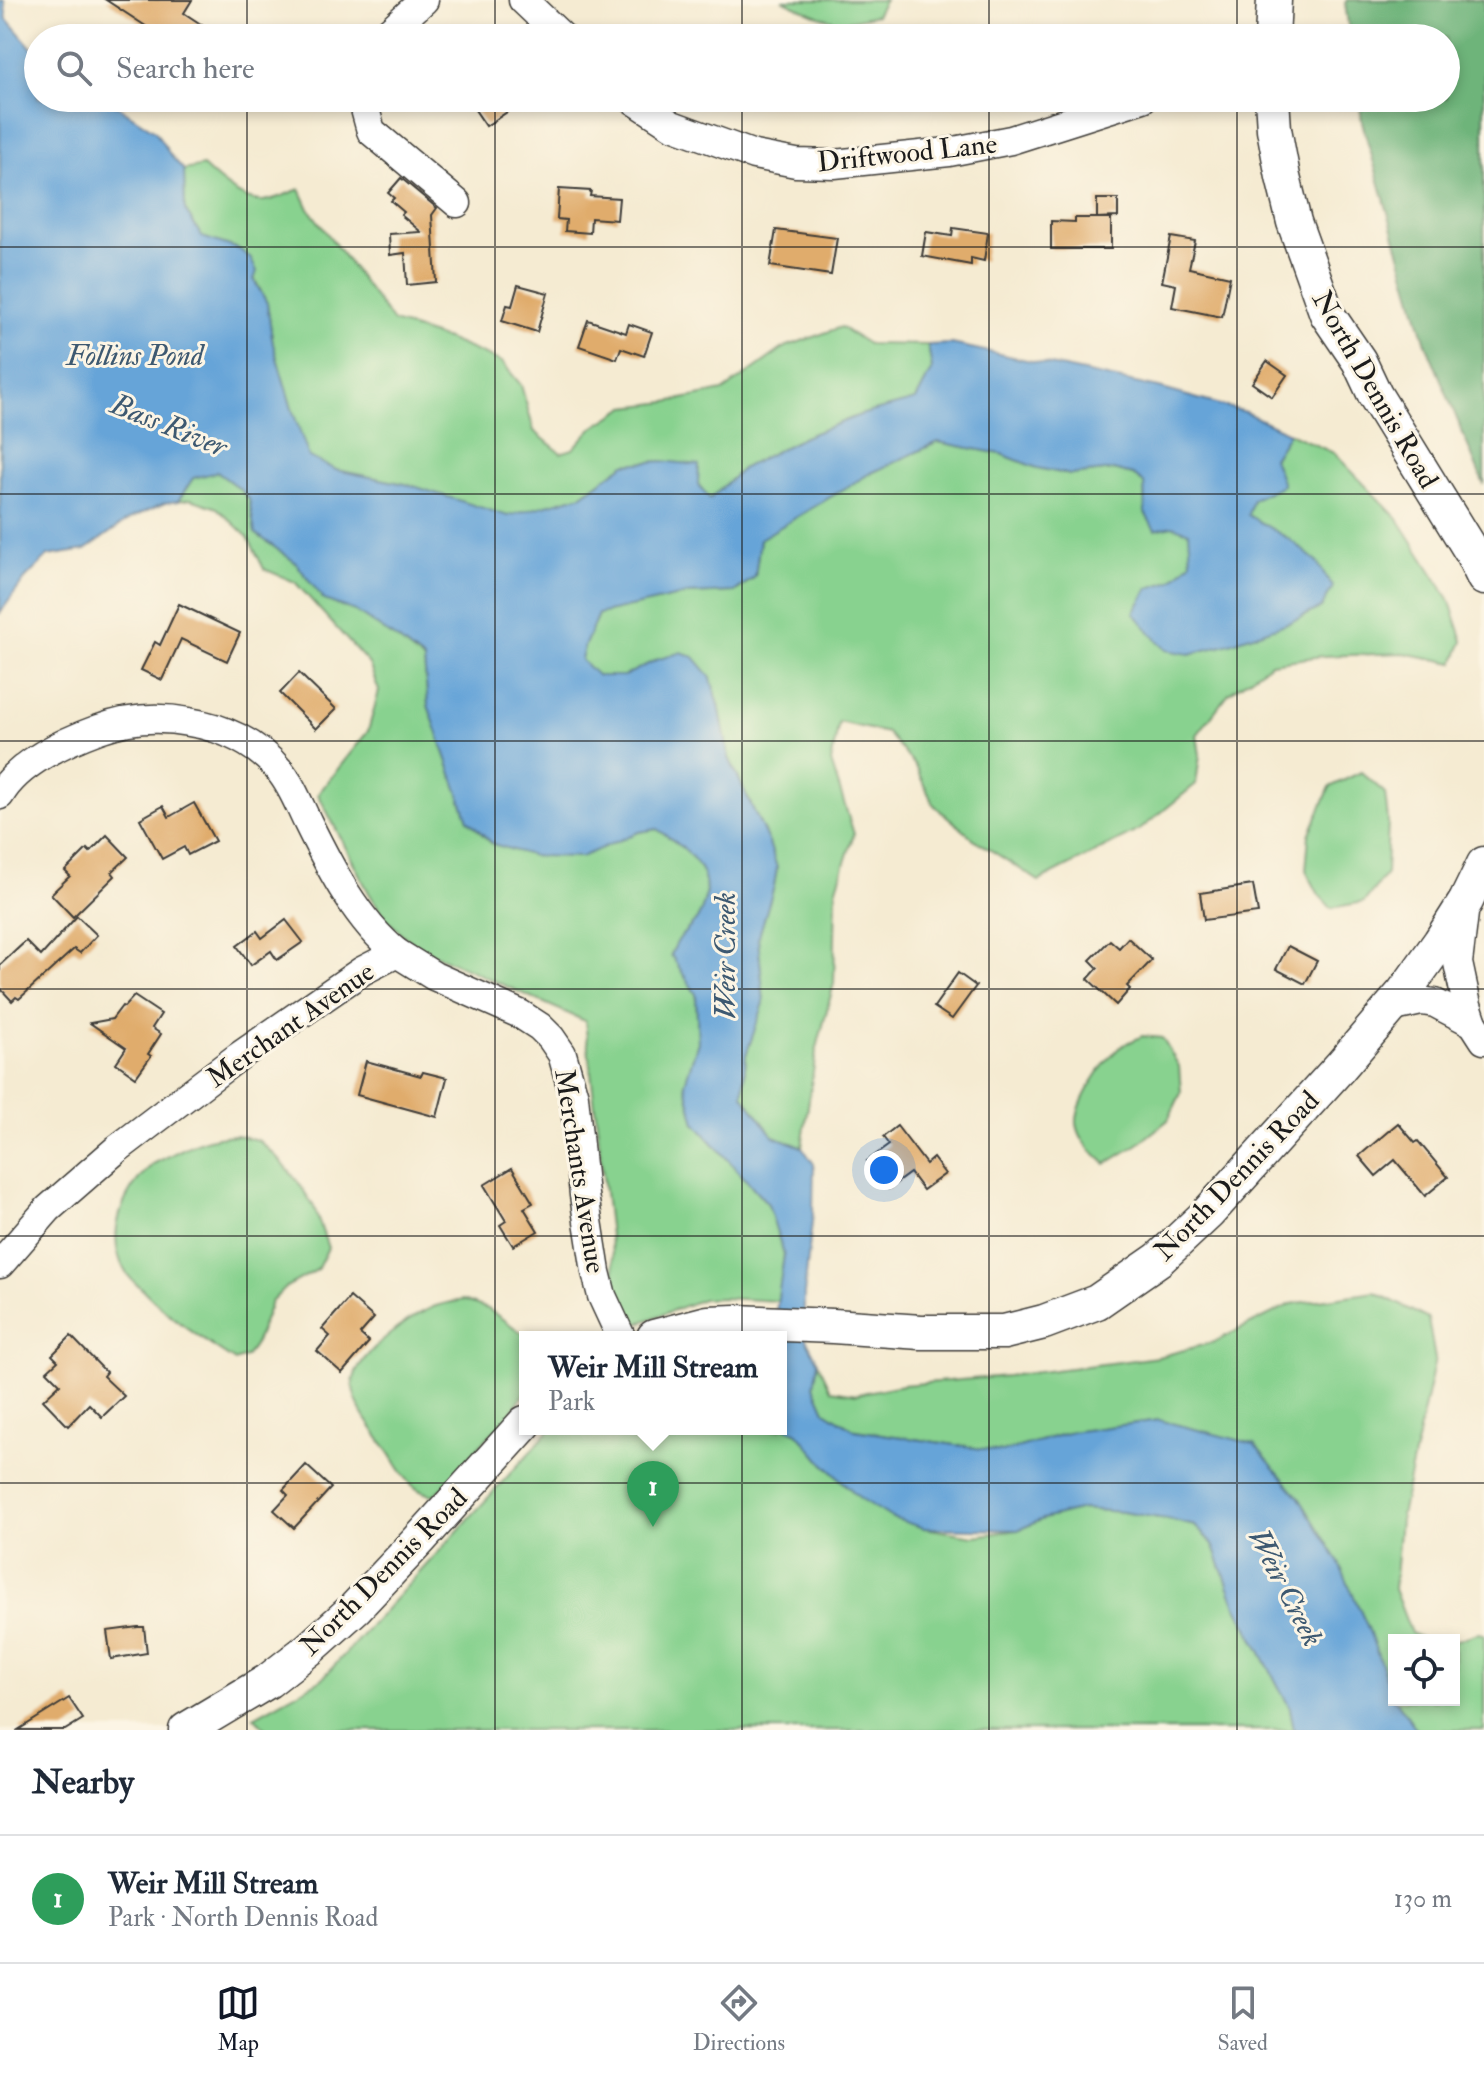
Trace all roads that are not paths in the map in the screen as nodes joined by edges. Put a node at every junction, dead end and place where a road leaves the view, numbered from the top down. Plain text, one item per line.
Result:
1 (424, 0) edge
2 (523, 0) edge
3 (1274, 0) edge
4 (397, 24) edge
5 (548, 24) edge
6 (1273, 24) edge
7 (366, 112) edge
8 (652, 112) edge
9 (1099, 112) edge
10 (1273, 112) edge
11 (457, 203) dead end
12 (1484, 578) edge
13 (0, 795) edge
14 (1484, 864) edge
15 (1466, 901) junction
16 (397, 953) junction
17 (1389, 1008) junction
18 (1479, 1032) edge
19 (0, 1264) edge
20 (618, 1331) edge
21 (677, 1331) edge
22 (519, 1430) edge
23 (186, 1730) edge

1 - 4 street
2 - 5 street
3 - 6 main road
7 - 11 street
8 - 9 street, Driftwood Lane
10 - 12 main road, North Dennis Road
13 - 16 street, Merchant Avenue
14 - 15 main road, North Dennis Road
15 - 17 main road, North Dennis Road
15 - 18 street
16 - 19 street, Merchant Avenue
16 - 20 street, Merchants Avenue
17 - 18 street
17 - 21 main road, North Dennis Road
22 - 23 main road, North Dennis Road

